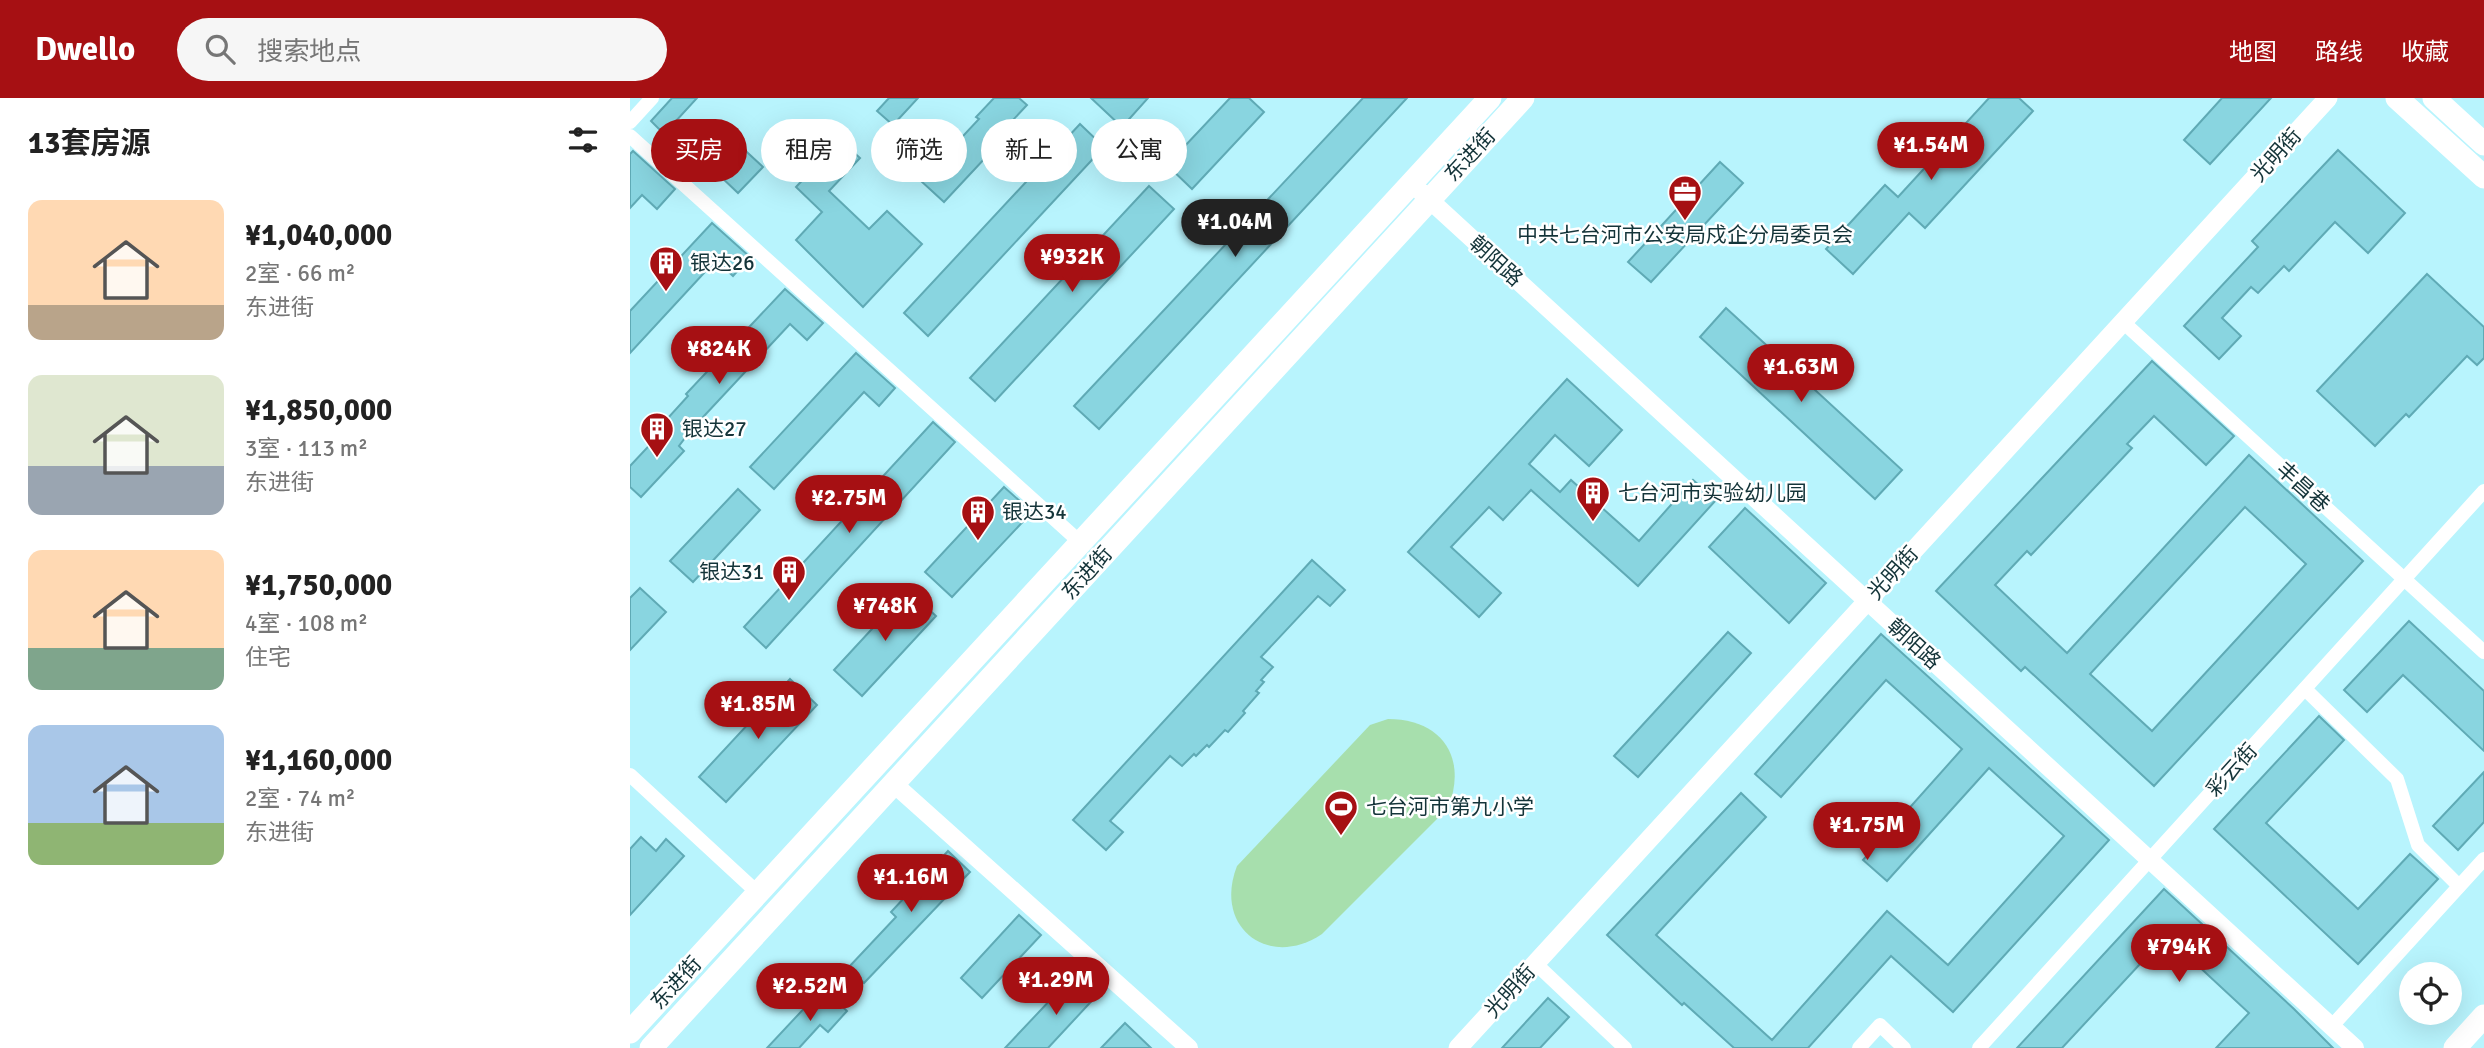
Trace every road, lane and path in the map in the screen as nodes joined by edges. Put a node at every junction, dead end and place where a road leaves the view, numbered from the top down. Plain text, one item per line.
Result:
1 (652, 98) edge
2 (1490, 98) edge
3 (1523, 98) edge
4 (2328, 98) edge
5 (2397, 98) edge
6 (2434, 98) edge
7 (630, 122) edge
8 (630, 136) edge
9 (2484, 144) edge
10 (2484, 177) edge
11 (1412, 183) junction
12 (1430, 200) junction
13 (2123, 322) junction
14 (2484, 491) edge
15 (1081, 543) junction
16 (2404, 579) junction
17 (1867, 601) junction
18 (2484, 652) edge
19 (2305, 689) junction
20 (630, 775) edge
21 (894, 784) junction
22 (2484, 859) edge
23 (2150, 860) junction
24 (2459, 886) junction
25 (759, 894) junction
26 (1536, 964) junction
27 (2484, 1016) edge
28 (2332, 1026) junction
29 (630, 1032) edge
30 (1180, 1045) edge
31 (651, 1048) edge
32 (1458, 1048) edge
33 (1625, 1048) edge
34 (1859, 1048) edge
35 (1904, 1048) edge
36 (1979, 1048) edge
37 (2356, 1048) edge
38 (2455, 1048) edge

1 - 7 street
2 - 11 main road, 东进街
3 - 12 main road, 东进街
4 - 13 main road, 光明街
5 - 10 main road
6 - 9 main road
8 - 15 street
11 - 12 street, 朝阳路
11 - 15 main road, 东进街
12 - 17 street, 朝阳路
12 - 21 main road, 东进街
13 - 16 street, 丰昌巷
13 - 17 main road, 光明街
14 - 16 street, 彩云街
15 - 25 main road, 东进街
16 - 18 street, 丰昌巷
16 - 19 street, 彩云街
17 - 23 street, 朝阳路
17 - 26 main road, 光明街
19 - 23 street, 彩云街
19 - 24 street
20 - 25 street
21 - 30 street
21 - 31 main road, 东进街
22 - 24 street
23 - 28 street, 朝阳路
23 - 36 street, 彩云街
24 - 28 street
25 - 29 main road, 东进街
26 - 32 main road, 光明街
26 - 33 street
27 - 38 main road
28 - 37 street, 朝阳路
34 - 35 street

